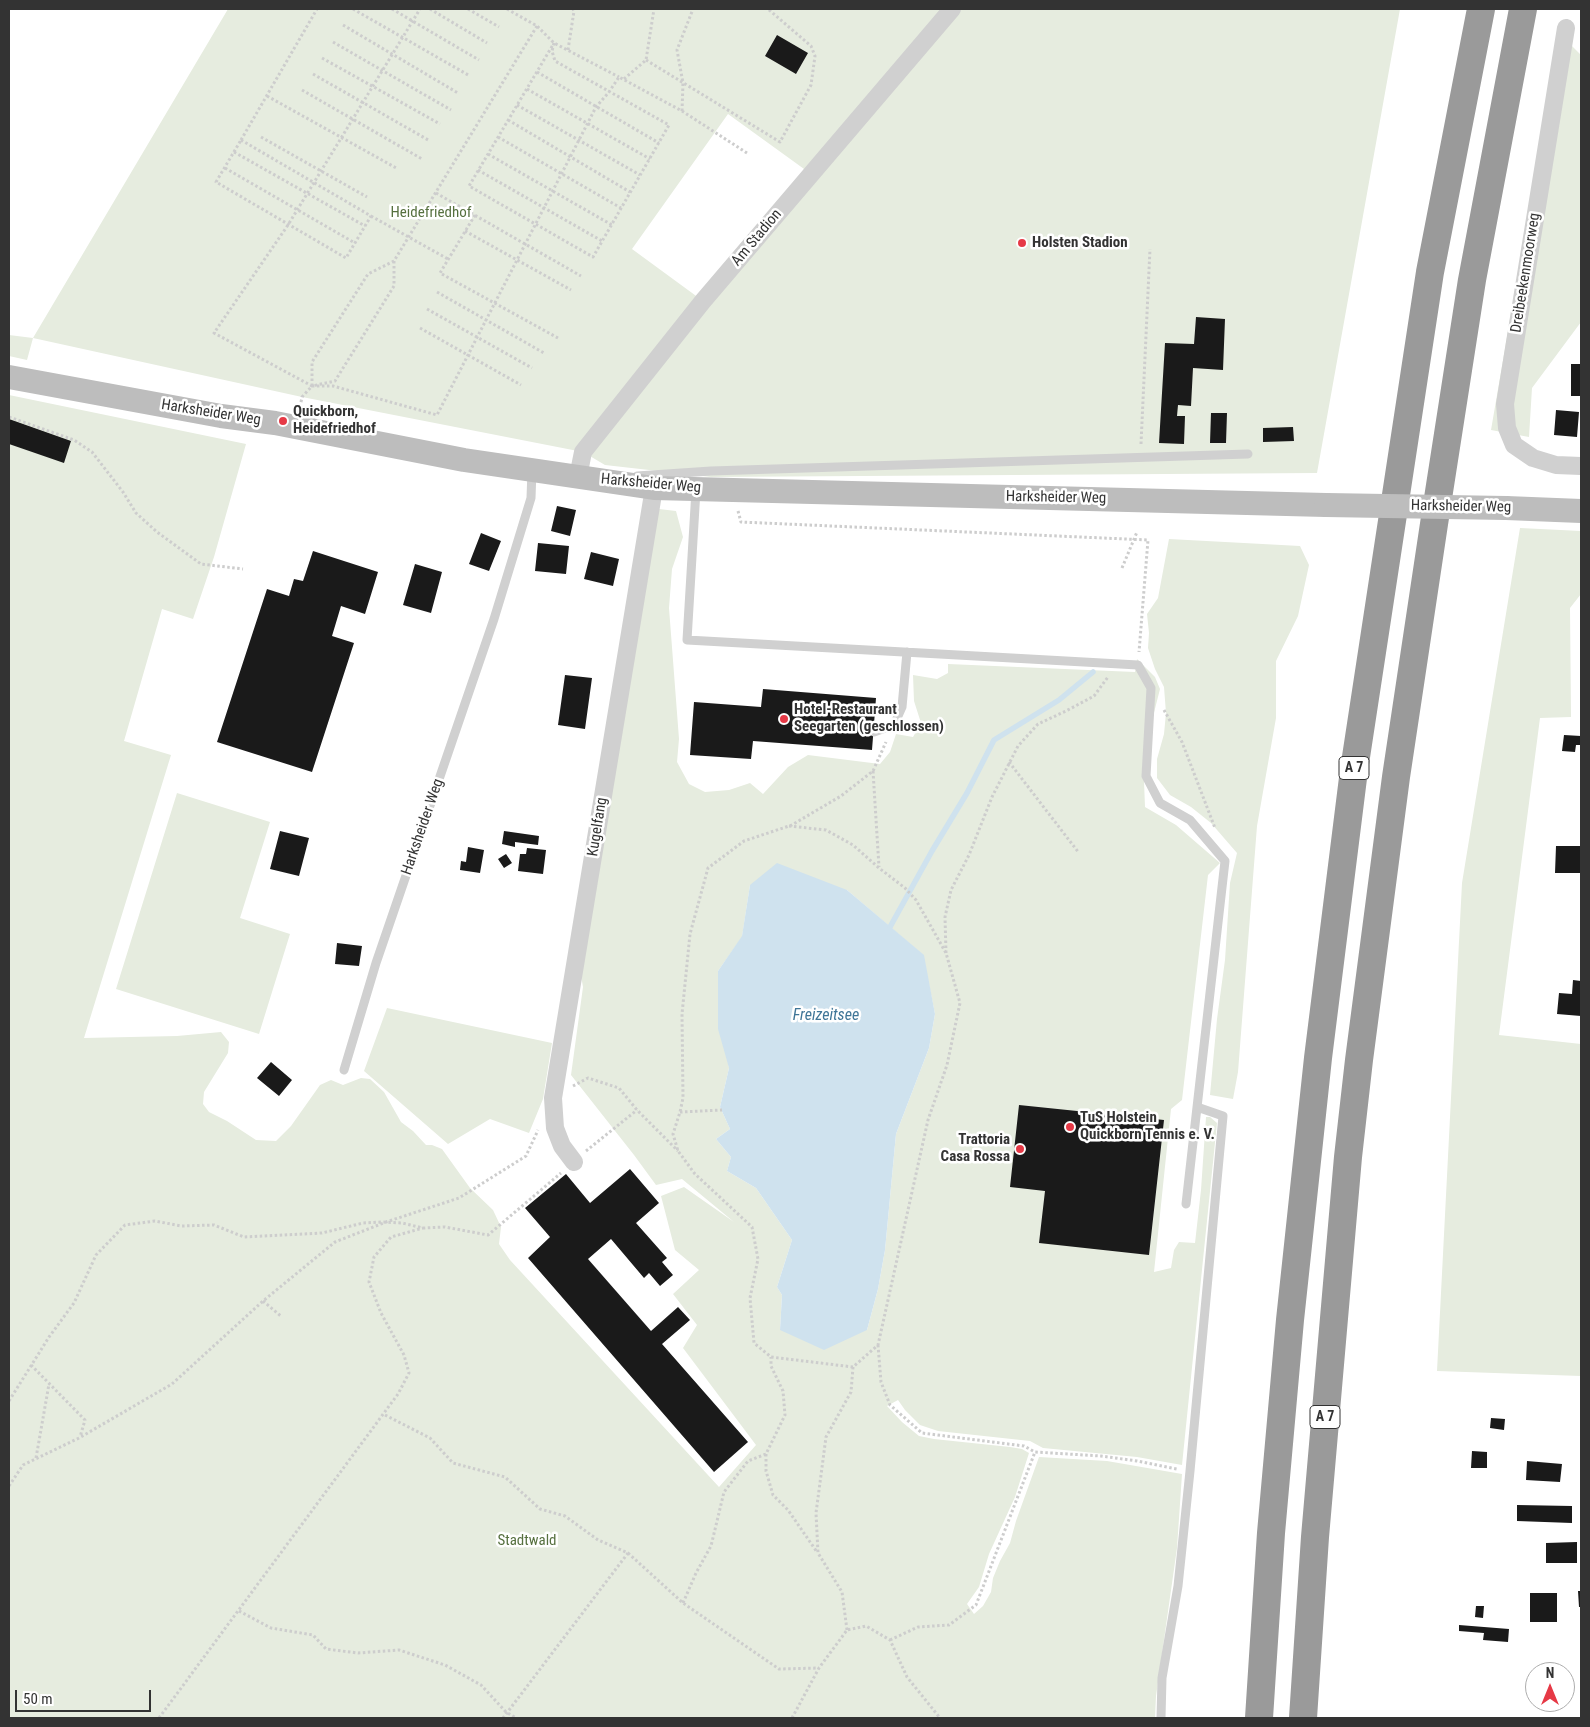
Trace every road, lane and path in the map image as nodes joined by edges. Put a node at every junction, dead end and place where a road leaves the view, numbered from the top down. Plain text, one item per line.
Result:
1 (317, 9) edge
2 (353, 9) edge
3 (392, 9) edge
4 (420, 9) edge
5 (430, 9) edge
6 (468, 9) edge
7 (507, 9) edge
8 (573, 9) edge
9 (654, 9) edge
10 (693, 9) edge
11 (768, 9) edge
12 (952, 9) edge
13 (1481, 9) edge
14 (1523, 9) edge
15 (413, 21) junction
16 (342, 25) dead end
17 (537, 26) junction
18 (499, 27) dead end
19 (1566, 28) dead end
20 (403, 37) junction
21 (333, 42) dead end
22 (554, 42) junction
23 (487, 44) dead end
24 (568, 50) junction
25 (393, 54) junction
26 (322, 58) dead end
27 (479, 60) dead end
28 (646, 60) junction
29 (383, 70) junction
30 (537, 72) junction
31 (313, 74) dead end
32 (470, 76) dead end
33 (619, 77) junction
34 (624, 79) junction
35 (683, 82) junction
36 (373, 86) junction
37 (526, 89) junction
38 (302, 90) dead end
39 (458, 92) dead end
40 (609, 92) junction
41 (267, 96) junction
42 (363, 102) junction
43 (517, 105) junction
44 (596, 107) junction
45 (451, 110) dead end
46 (682, 111) junction
47 (352, 119) junction
48 (508, 120) junction
49 (440, 124) dead end
50 (588, 124) junction
51 (261, 137) dead end
52 (342, 137) junction
53 (498, 137) junction
54 (241, 140) junction
55 (579, 140) junction
56 (430, 141) dead end
57 (658, 143) junction
58 (234, 152) junction
59 (747, 153) dead end
60 (488, 154) junction
61 (570, 157) junction
62 (422, 159) dead end
63 (650, 159) junction
64 (224, 168) junction
65 (398, 169) dead end
66 (478, 170) junction
67 (321, 171) junction
68 (561, 174) junction
69 (640, 174) junction
70 (314, 183) junction
71 (553, 191) junction
72 (630, 192) junction
73 (308, 193) junction
74 (436, 193) junction
75 (368, 197) dead end
76 (544, 207) junction
77 (621, 208) junction
78 (298, 210) junction
79 (475, 215) junction
80 (371, 216) junction
81 (288, 224) junction
82 (535, 224) junction
83 (612, 225) junction
84 (365, 226) junction
85 (465, 231) junction
86 (409, 237) junction
87 (602, 241) junction
88 (355, 243) junction
89 (525, 244) junction
90 (1150, 249) dead end
91 (448, 259) junction
92 (516, 260) junction
93 (394, 261) junction
94 (581, 276) dead end
95 (571, 290) dead end
96 (437, 292) dead end
97 (494, 303) junction
98 (427, 309) dead end
99 (485, 320) junction
100 (420, 328) dead end
101 (476, 336) junction
102 (558, 338) dead end
103 (544, 353) dead end
104 (467, 354) junction
105 (532, 368) dead end
106 (9, 377) edge
107 (521, 385) dead end
108 (312, 386) junction
109 (9, 418) edge
110 (296, 427) junction
111 (1248, 454) dead end
112 (1140, 457) junction
113 (1581, 466) edge
114 (532, 470) junction
115 (585, 478) junction
116 (654, 488) junction
117 (696, 489) junction
118 (732, 491) junction
119 (1581, 510) edge
120 (1137, 532) dead end
121 (1134, 540) junction
122 (1122, 568) dead end
123 (243, 569) dead end
124 (907, 652) junction
125 (1118, 664) junction
126 (1138, 665) junction
127 (1151, 688) junction
128 (894, 725) junction
129 (874, 732) dead end
130 (1009, 762) junction
131 (873, 771) junction
132 (789, 826) junction
133 (1217, 852) junction
134 (1079, 853) dead end
135 (879, 868) junction
136 (946, 954) junction
137 (344, 1070) dead end
138 (1197, 1107) junction
139 (722, 1110) dead end
140 (680, 1112) junction
141 (602, 1137) dead end
142 (678, 1152) junction
143 (569, 1167) joint
144 (459, 1198) dead end
145 (1186, 1204) dead end
146 (386, 1222) junction
147 (423, 1228) junction
148 (263, 1301) junction
149 (282, 1317) dead end
150 (878, 1345) junction
151 (771, 1357) junction
152 (31, 1366) junction
153 (853, 1367) junction
154 (49, 1384) junction
155 (9, 1401) edge
156 (384, 1414) junction
157 (80, 1438) junction
158 (1035, 1452) junction
159 (766, 1454) junction
160 (36, 1459) junction
161 (1190, 1471) junction
162 (9, 1486) edge
163 (818, 1553) junction
164 (628, 1554) junction
165 (683, 1603) junction
166 (239, 1611) junction
167 (847, 1630) junction
168 (890, 1640) junction
169 (819, 1668) junction
170 (1305, 1678) junction
171 (506, 1712) junction
172 (159, 1718) edge
173 (503, 1718) edge
174 (516, 1718) edge
175 (792, 1718) edge
176 (940, 1718) edge
177 (1161, 1718) edge
178 (1259, 1718) edge
179 (1302, 1718) edge
180 (1321, 1718) edge

1 - 41 path
2 - 20 path
3 - 15 path
4 - 15 path
5 - 23 path
6 - 18 path
7 - 17 path
8 - 24 path
9 - 28 path
10 - 35 path
11 - 35 path
12 - 115 street, Am Stadion
13 - 178 highway, A 7
14 - 170 highway, A 7
15 - 20 path
15 - 27 path
16 - 25 path
17 - 22 path
17 - 74 path
19 - 113 street, Dreibeekenmoorweg
20 - 25 path
20 - 32 path
21 - 29 path
22 - 24 path
22 - 30 path
22 - 40 path
24 - 33 path
25 - 29 path
25 - 39 path
26 - 36 path
28 - 34 path
28 - 35 path
29 - 36 path
29 - 45 path
30 - 37 path
30 - 44 path
31 - 42 path
33 - 34 path
33 - 40 path
34 - 46 path
35 - 46 path
36 - 42 path
36 - 49 path
37 - 43 path
37 - 50 path
38 - 47 path
40 - 44 path
40 - 57 path
41 - 52 path
41 - 54 path
42 - 47 path
42 - 56 path
43 - 48 path
43 - 55 path
44 - 50 path
44 - 57 path
46 - 59 path
47 - 52 path
47 - 62 path
48 - 53 path
48 - 61 path
50 - 55 path
50 - 63 path
51 - 67 path
52 - 65 path
52 - 67 path
53 - 60 path
53 - 68 path
54 - 58 path
54 - 70 path
55 - 61 path
55 - 69 path
57 - 63 path
58 - 64 path
58 - 73 path
60 - 66 path
60 - 71 path
61 - 68 path
61 - 72 path
63 - 69 path
64 - 78 path
64 - 81 path
66 - 76 path
66 - 82 path
67 - 70 path
67 - 75 path
68 - 71 path
68 - 77 path
69 - 72 path
70 - 73 path
70 - 80 path
71 - 76 path
71 - 83 path
72 - 77 path
73 - 78 path
73 - 84 path
74 - 79 path
74 - 86 path
76 - 82 path
76 - 87 path
77 - 83 path
78 - 81 path
78 - 88 path
79 - 85 path
79 - 89 path
80 - 84 path
80 - 86 path
81 - 88 path
81 - 108 path
82 - 87 path
82 - 89 path
83 - 87 path
84 - 88 path
85 - 91 path
85 - 92 path
86 - 91 path
86 - 93 path
89 - 92 path
89 - 94 path
90 - 112 path
91 - 97 path
92 - 95 path
92 - 97 path
93 - 108 path
93 - 108 path
96 - 99 path
97 - 99 path
97 - 102 path
98 - 101 path
99 - 101 path
99 - 103 path
100 - 104 path
101 - 104 path
101 - 105 path
104 - 107 path
104 - 108 path
106 - 110 main road, Harksheider Weg
108 - 110 path
109 - 123 path
110 - 114 main road, Harksheider Weg
111 - 112 lane
112 - 115 lane
114 - 115 main road, Harksheider Weg
114 - 137 lane, Harksheider Weg
115 - 116 main road, Harksheider Weg
116 - 117 main road, Harksheider Weg
116 - 143 street, Kugelfang
117 - 118 main road, Harksheider Weg
117 - 124 lane
118 - 119 main road, Harksheider Weg, bridge
118 - 121 path
120 - 121 path
121 - 122 path
121 - 126 path
124 - 125 lane
124 - 128 lane
125 - 126 lane
125 - 130 path
126 - 127 lane
127 - 133 path
127 - 133 lane
128 - 129 lane
128 - 131 path
130 - 134 path
130 - 136 path
131 - 132 path
131 - 135 path
132 - 135 path
132 - 140 path
133 - 138 lane
135 - 136 path
136 - 150 path
138 - 145 lane
138 - 161 lane
139 - 140 path
140 - 142 path
141 - 142 path
142 - 151 path
143 - 147 path
144 - 146 path
146 - 147 path
146 - 148 path
146 - 152 path
147 - 156 path
148 - 149 path
148 - 157 path
150 - 153 path
150 - 158 path
151 - 153 path
151 - 159 path
152 - 154 path
152 - 155 path
153 - 163 path
154 - 157 path
154 - 160 path
156 - 164 path
156 - 166 path
157 - 160 path
158 - 161 path
158 - 168 path
159 - 163 path
159 - 165 path
160 - 162 path
161 - 177 lane
163 - 167 path
164 - 165 path
164 - 171 path
165 - 169 path
166 - 171 path
166 - 172 path
167 - 168 path
167 - 169 path
168 - 176 path
169 - 175 path
170 - 179 highway, A 7
170 - 180 highway
171 - 173 path
171 - 174 path

